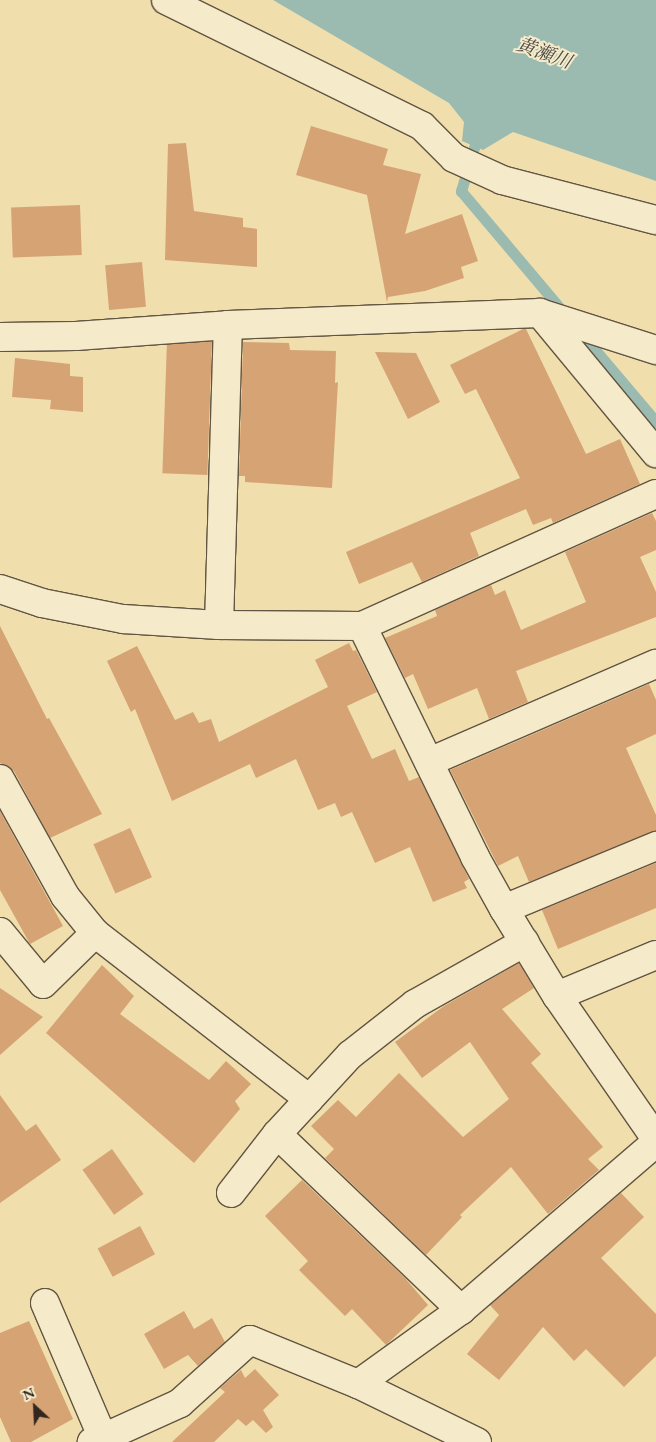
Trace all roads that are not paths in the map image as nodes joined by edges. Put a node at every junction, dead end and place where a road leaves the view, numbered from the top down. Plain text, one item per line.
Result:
1 (166, 0) edge
2 (656, 220) edge
3 (540, 313) junction
4 (228, 325) junction
5 (0, 337) edge
6 (656, 350) edge
7 (656, 452) edge
8 (656, 494) edge
9 (0, 589) edge
10 (219, 625) junction
11 (362, 626) junction
12 (656, 664) edge
13 (429, 762) junction
14 (0, 779) edge
15 (656, 846) edge
16 (504, 910) junction
17 (0, 932) edge
18 (96, 933) junction
19 (525, 942) junction
20 (656, 955) edge
21 (557, 996) junction
22 (309, 1099) junction
23 (277, 1134) junction
24 (656, 1141) edge
25 (231, 1193) dead end
26 (45, 1303) dead end
27 (461, 1310) junction
28 (358, 1384) junction
29 (97, 1440) edge
30 (477, 1442) edge

1 - 2 street
3 - 4 street
3 - 6 street
3 - 7 street
4 - 5 street
4 - 10 street
8 - 11 street
9 - 10 street
10 - 11 street
11 - 13 street
12 - 13 street
13 - 16 street
14 - 18 street
15 - 16 street
16 - 19 street
17 - 18 street
18 - 22 street
19 - 21 street
19 - 22 street
20 - 21 street
21 - 24 street
22 - 23 street
23 - 25 street
23 - 27 street
24 - 27 street
26 - 29 street
27 - 28 street
28 - 29 street
28 - 30 street

